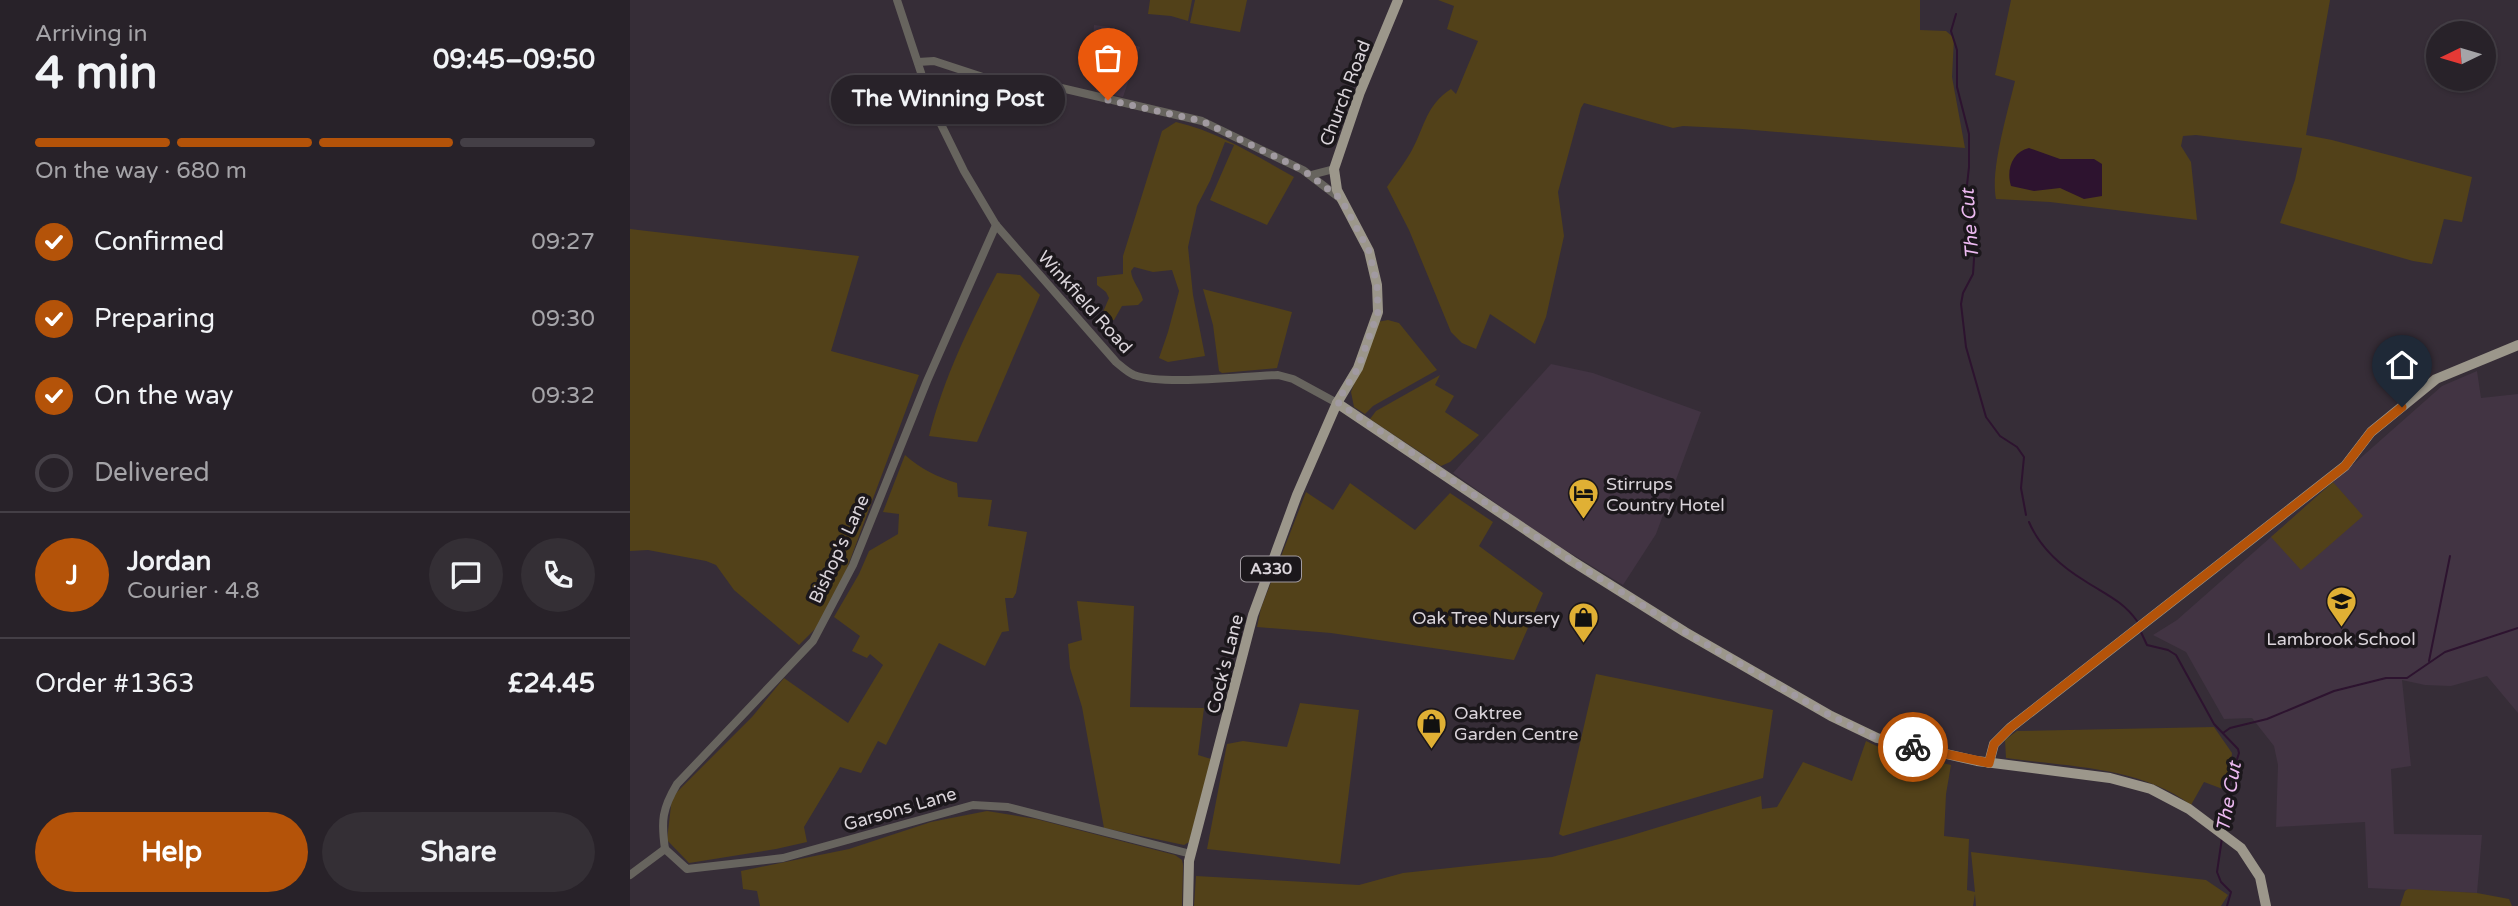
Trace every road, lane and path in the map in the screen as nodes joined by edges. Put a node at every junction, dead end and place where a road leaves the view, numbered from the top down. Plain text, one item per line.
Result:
1 (897, 0) edge
2 (1398, 0) edge
3 (918, 62) junction
4 (1334, 169) junction
5 (1311, 175) junction
6 (1341, 199) junction
7 (996, 225) junction
8 (2518, 345) edge
9 (1337, 402) junction
10 (1989, 763) junction
11 (665, 849) junction
12 (1190, 857) junction
13 (630, 875) edge
14 (1188, 906) edge
15 (2266, 906) edge

1 - 3 street, Winkfield Road
2 - 4 main road, Church Road
3 - 5 street
3 - 7 street, Winkfield Road
4 - 5 street
4 - 6 main road, Church Road / A330
5 - 6 street
6 - 9 main road, A330
7 - 9 street, Winkfield Road
7 - 11 street, Bishop's Lane
8 - 10 main road
9 - 10 main road
9 - 12 main road, Cock's Lane / A330
10 - 15 main road
11 - 12 street, Garsons Lane
11 - 13 street
12 - 14 main road, A330

